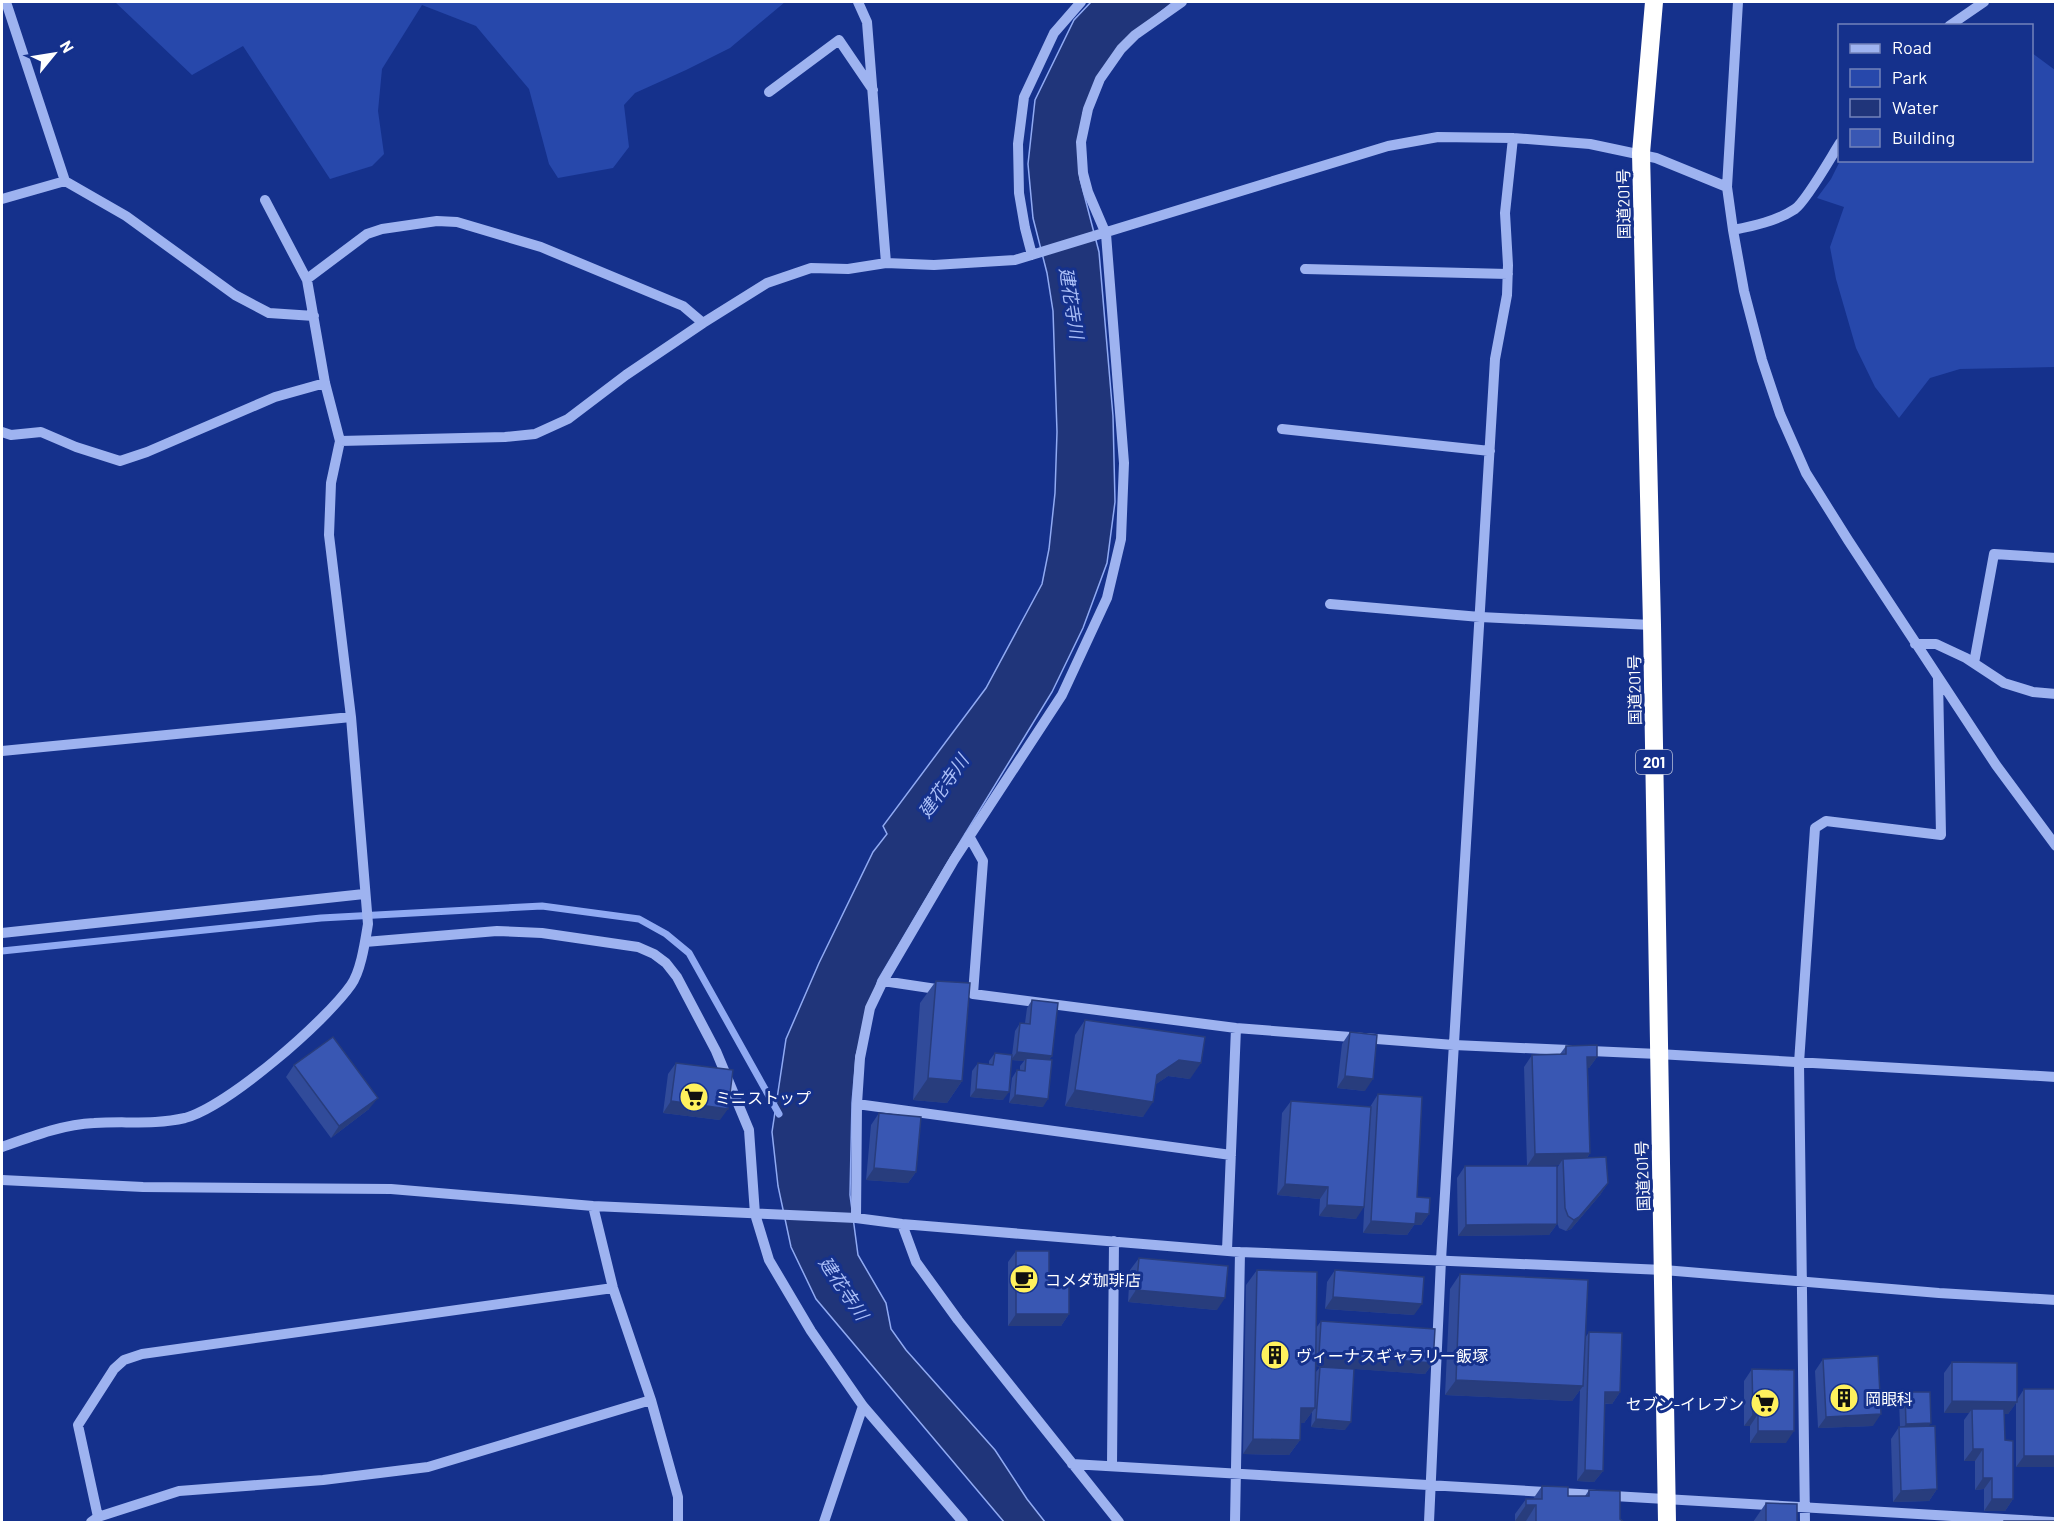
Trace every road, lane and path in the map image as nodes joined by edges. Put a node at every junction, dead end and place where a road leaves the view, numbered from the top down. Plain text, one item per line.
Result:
1 (6, 2) edge
2 (858, 2) edge
3 (1081, 2) edge
4 (1182, 2) edge
5 (1654, 2) edge
6 (1738, 2) edge
7 (1984, 2) edge
8 (1952, 24) edge
9 (873, 90) junction
10 (769, 92) dead end
11 (1513, 138) junction
12 (1838, 145) edge
13 (1641, 153) junction
14 (65, 181) junction
15 (1727, 187) junction
16 (2, 199) edge
17 (265, 200) dead end
18 (1732, 230) junction
19 (1102, 235) junction
20 (1035, 254) junction
21 (886, 263) junction
22 (1305, 269) dead end
23 (1508, 274) junction
24 (307, 279) junction
25 (314, 316) junction
26 (703, 323) junction
27 (325, 383) junction
28 (1282, 429) dead end
29 (2, 432) edge
30 (340, 441) junction
31 (1490, 451) junction
32 (2055, 558) edge
33 (1330, 604) dead end
34 (1480, 617) junction
35 (1652, 625) junction
36 (1915, 644) junction
37 (1974, 663) junction
38 (1938, 678) junction
39 (2055, 694) edge
40 (351, 717) junction
41 (2, 751) edge
42 (969, 836) junction
43 (2055, 846) edge
44 (364, 894) junction
45 (2, 933) edge
46 (365, 942) junction
47 (883, 981) junction
48 (962, 993) junction
49 (1236, 1028) junction
50 (1454, 1046) junction
51 (1658, 1054) junction
52 (1799, 1063) junction
53 (2055, 1077) edge
54 (857, 1104) junction
55 (2, 1147) edge
56 (1231, 1155) junction
57 (2, 1180) edge
58 (593, 1206) junction
59 (755, 1214) junction
60 (856, 1218) junction
61 (902, 1224) junction
62 (1114, 1241) junction
63 (1227, 1250) junction
64 (1240, 1251) junction
65 (1441, 1260) junction
66 (1664, 1270) junction
67 (1801, 1282) junction
68 (613, 1288) junction
69 (2055, 1300) edge
70 (651, 1400) junction
71 (863, 1406) junction
72 (1072, 1464) junction
73 (1112, 1466) junction
74 (1236, 1474) junction
75 (1431, 1486) junction
76 (1666, 1500) junction
77 (1805, 1508) junction
78 (95, 1520) edge
79 (678, 1522) edge
80 (824, 1522) edge
81 (963, 1522) edge
82 (1119, 1522) edge
83 (1235, 1522) edge
84 (1429, 1522) edge
85 (1667, 1522) edge
86 (1805, 1522) edge
87 (2054, 1522) edge

1 - 14 street
2 - 9 street
3 - 20 street
4 - 19 street
5 - 13 highway, 国道201号 / 201
6 - 15 street
7 - 8 street
9 - 10 street
9 - 21 street
11 - 13 street
11 - 19 street
11 - 23 street
12 - 18 street
13 - 15 street
13 - 35 highway, 国道201号 / 201
14 - 16 street
14 - 25 street
15 - 18 street
17 - 24 street
18 - 36 street
19 - 20 street
19 - 42 street
20 - 21 street
21 - 26 street
22 - 23 street
23 - 31 street
24 - 25 street
24 - 26 street
25 - 27 street
26 - 30 street
27 - 29 street
27 - 30 street
28 - 31 street
30 - 40 street
31 - 34 street
32 - 37 street
33 - 34 street
34 - 35 street
34 - 50 street
35 - 51 highway, 国道201号 / 201
36 - 37 street
36 - 38 street
37 - 39 street
38 - 43 street
38 - 52 street
40 - 41 street
40 - 44 street
42 - 47 street
42 - 48 street
44 - 45 street
44 - 46 street
46 - 55 street
46 - 59 street
47 - 48 street
47 - 54 street
48 - 49 street
49 - 50 street
49 - 56 street
50 - 51 street
50 - 65 street
51 - 52 street
51 - 66 highway, 国道201号 / 201
52 - 53 street
52 - 67 street
54 - 56 street
54 - 60 street
56 - 63 street
57 - 58 street
58 - 59 street
58 - 68 street
59 - 60 street
59 - 71 street
60 - 61 street
61 - 62 street
61 - 72 street
62 - 63 street
62 - 73 street
63 - 64 street
64 - 65 street
64 - 74 street
65 - 66 street
65 - 75 street
66 - 67 street
66 - 76 highway, 国道201号 / 201
67 - 69 street
67 - 77 street
68 - 70 street
68 - 78 street
70 - 78 street
70 - 79 street
71 - 80 street
71 - 81 street
72 - 73 street
72 - 82 street
73 - 74 street
74 - 75 street
74 - 83 street
75 - 76 street
75 - 84 street
76 - 77 street
76 - 85 highway, 国道201号 / 201
77 - 86 street
77 - 87 street

